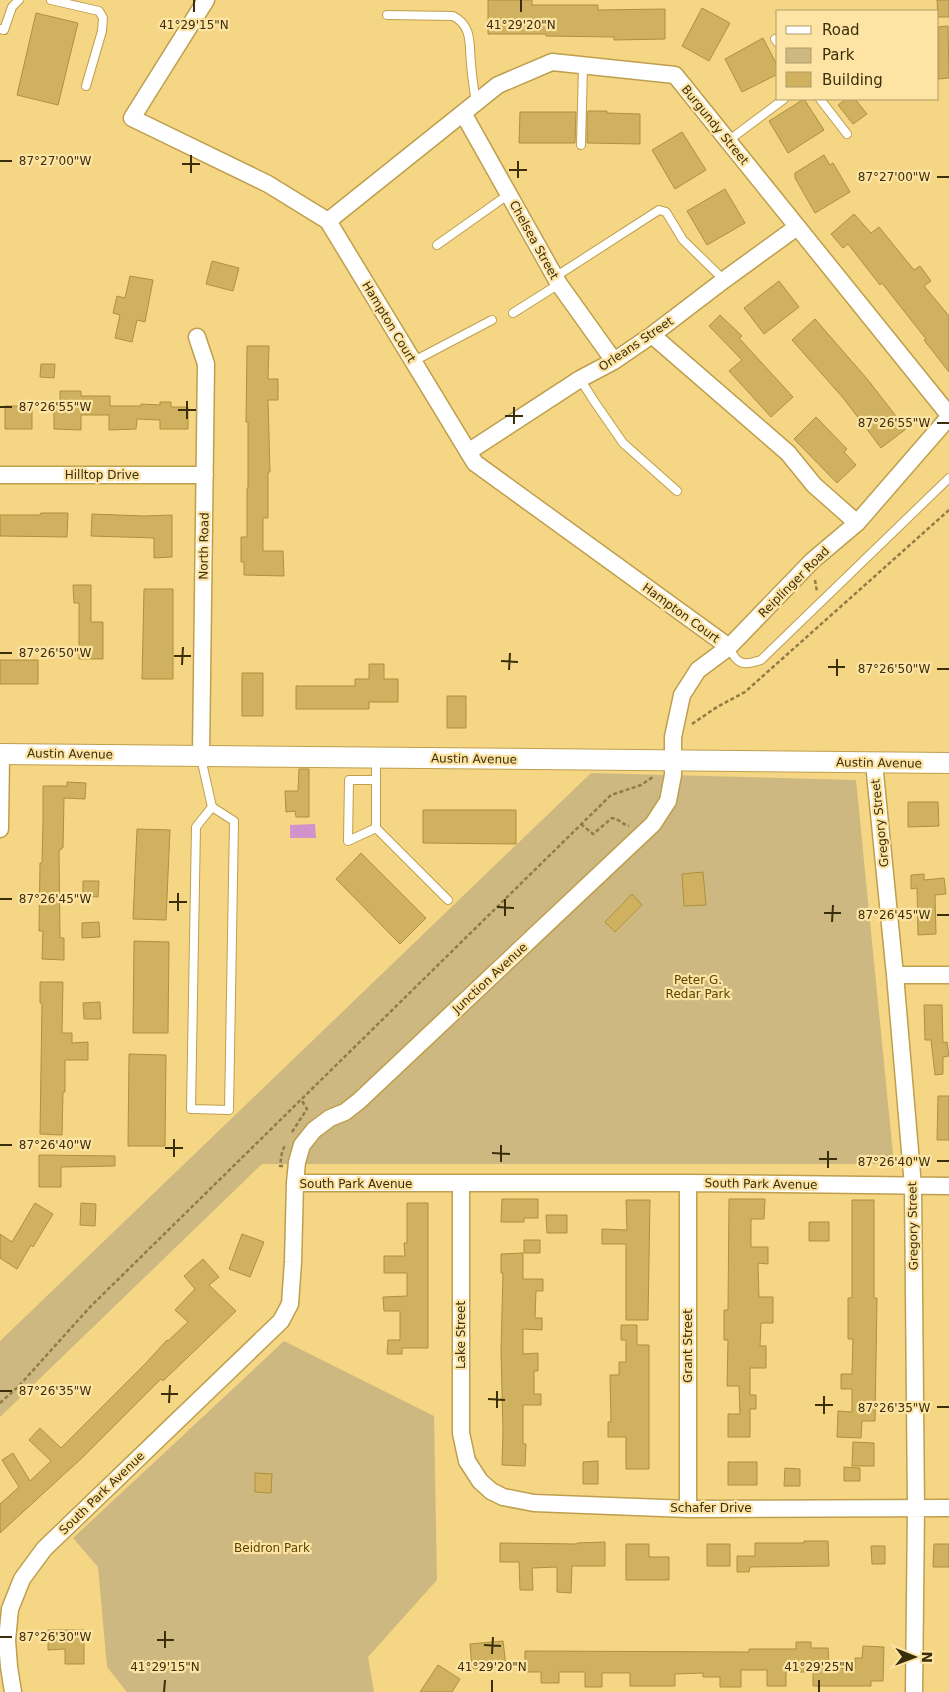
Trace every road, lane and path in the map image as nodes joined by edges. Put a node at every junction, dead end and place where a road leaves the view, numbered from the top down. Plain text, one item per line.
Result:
1 (19, 0) edge
2 (51, 0) edge
3 (206, 0) edge
4 (387, 15) dead end
5 (0, 29) edge
6 (583, 66) junction
7 (86, 86) dead end
8 (783, 100) edge
9 (821, 100) edge
10 (470, 108) junction
11 (846, 134) dead end
12 (728, 141) junction
13 (581, 145) dead end
14 (509, 194) junction
15 (328, 221) junction
16 (797, 227) junction
17 (436, 245) dead end
18 (557, 280) junction
19 (724, 280) junction
20 (513, 313) dead end
21 (492, 320) dead end
22 (652, 335) junction
23 (198, 337) dead end
24 (614, 361) junction
25 (412, 362) junction
26 (580, 379) junction
27 (948, 421) edge
28 (468, 452) junction
29 (0, 475) edge
30 (205, 475) junction
31 (949, 478) edge
32 (677, 491) dead end
33 (949, 510) edge
34 (857, 523) junction
35 (729, 647) junction
36 (689, 727) dead end
37 (0, 754) edge
38 (201, 756) junction
39 (376, 758) junction
40 (874, 763) junction
41 (949, 763) edge
42 (673, 768) junction
43 (376, 780) junction
44 (212, 807) junction
45 (580, 824) junction
46 (376, 828) junction
47 (0, 829) edge
48 (646, 831) junction
49 (448, 900) dead end
50 (895, 975) junction
51 (949, 975) edge
52 (295, 1183) junction
53 (688, 1183) junction
54 (461, 1184) junction
55 (913, 1186) junction
56 (949, 1186) edge
57 (0, 1403) edge
58 (480, 1481) joint
59 (688, 1508) junction
60 (916, 1508) junction
61 (949, 1508) edge
62 (13, 1692) edge
63 (914, 1692) edge

1 - 5 lane
2 - 7 lane
3 - 15 street, Hampton Court
4 - 10 lane
6 - 10 street, Burgundy Street
6 - 12 street, Burgundy Street
6 - 13 lane
8 - 12 lane
9 - 11 lane
10 - 14 street, Chelsea Street
10 - 15 street, Burgundy Street
12 - 16 street, Burgundy Street
14 - 17 lane
14 - 18 street, Chelsea Street
15 - 25 street, Hampton Court
16 - 19 street, Orleans Street
16 - 27 street, Burgundy Street
18 - 19 lane
18 - 20 lane
18 - 24 street, Chelsea Street
19 - 22 street, Orleans Street
21 - 25 lane
22 - 24 street, Orleans Street
22 - 34 street
23 - 30 street, North Road
24 - 26 street, Orleans Street
25 - 28 street, Hampton Court
26 - 28 street, Orleans Street
26 - 32 lane
27 - 34 street, Reiplinger Road
28 - 35 street, Hampton Court
29 - 30 street, Hilltop Drive
30 - 38 street, North Road
31 - 35 lane
33 - 36 path
34 - 35 street, Reiplinger Road
35 - 42 street, Reiplinger Road
37 - 38 street, Austin Avenue
37 - 47 street
38 - 39 street, Austin Avenue
38 - 44 lane
39 - 42 street, Austin Avenue
39 - 43 lane
40 - 41 street, Austin Avenue
40 - 42 street, Austin Avenue
40 - 50 street, Gregory Street
42 - 45 path
42 - 48 street, Junction Avenue
43 - 46 lane
43 - 46 lane
44 - 44 lane
45 - 48 path
45 - 57 path
46 - 49 lane
48 - 52 street, Junction Avenue
50 - 51 street
50 - 55 street, Gregory Street
52 - 54 street, South Park Avenue
52 - 62 street, South Park Avenue
53 - 54 street, South Park Avenue
53 - 55 street, South Park Avenue
53 - 59 street, Grant Street
54 - 58 street, Lake Street
55 - 56 street, South Park Avenue
55 - 60 street, Gregory Street
58 - 59 street, Schafer Drive
59 - 60 street, Schafer Drive
60 - 61 street, Schafer Drive
60 - 63 street, Gregory Street

